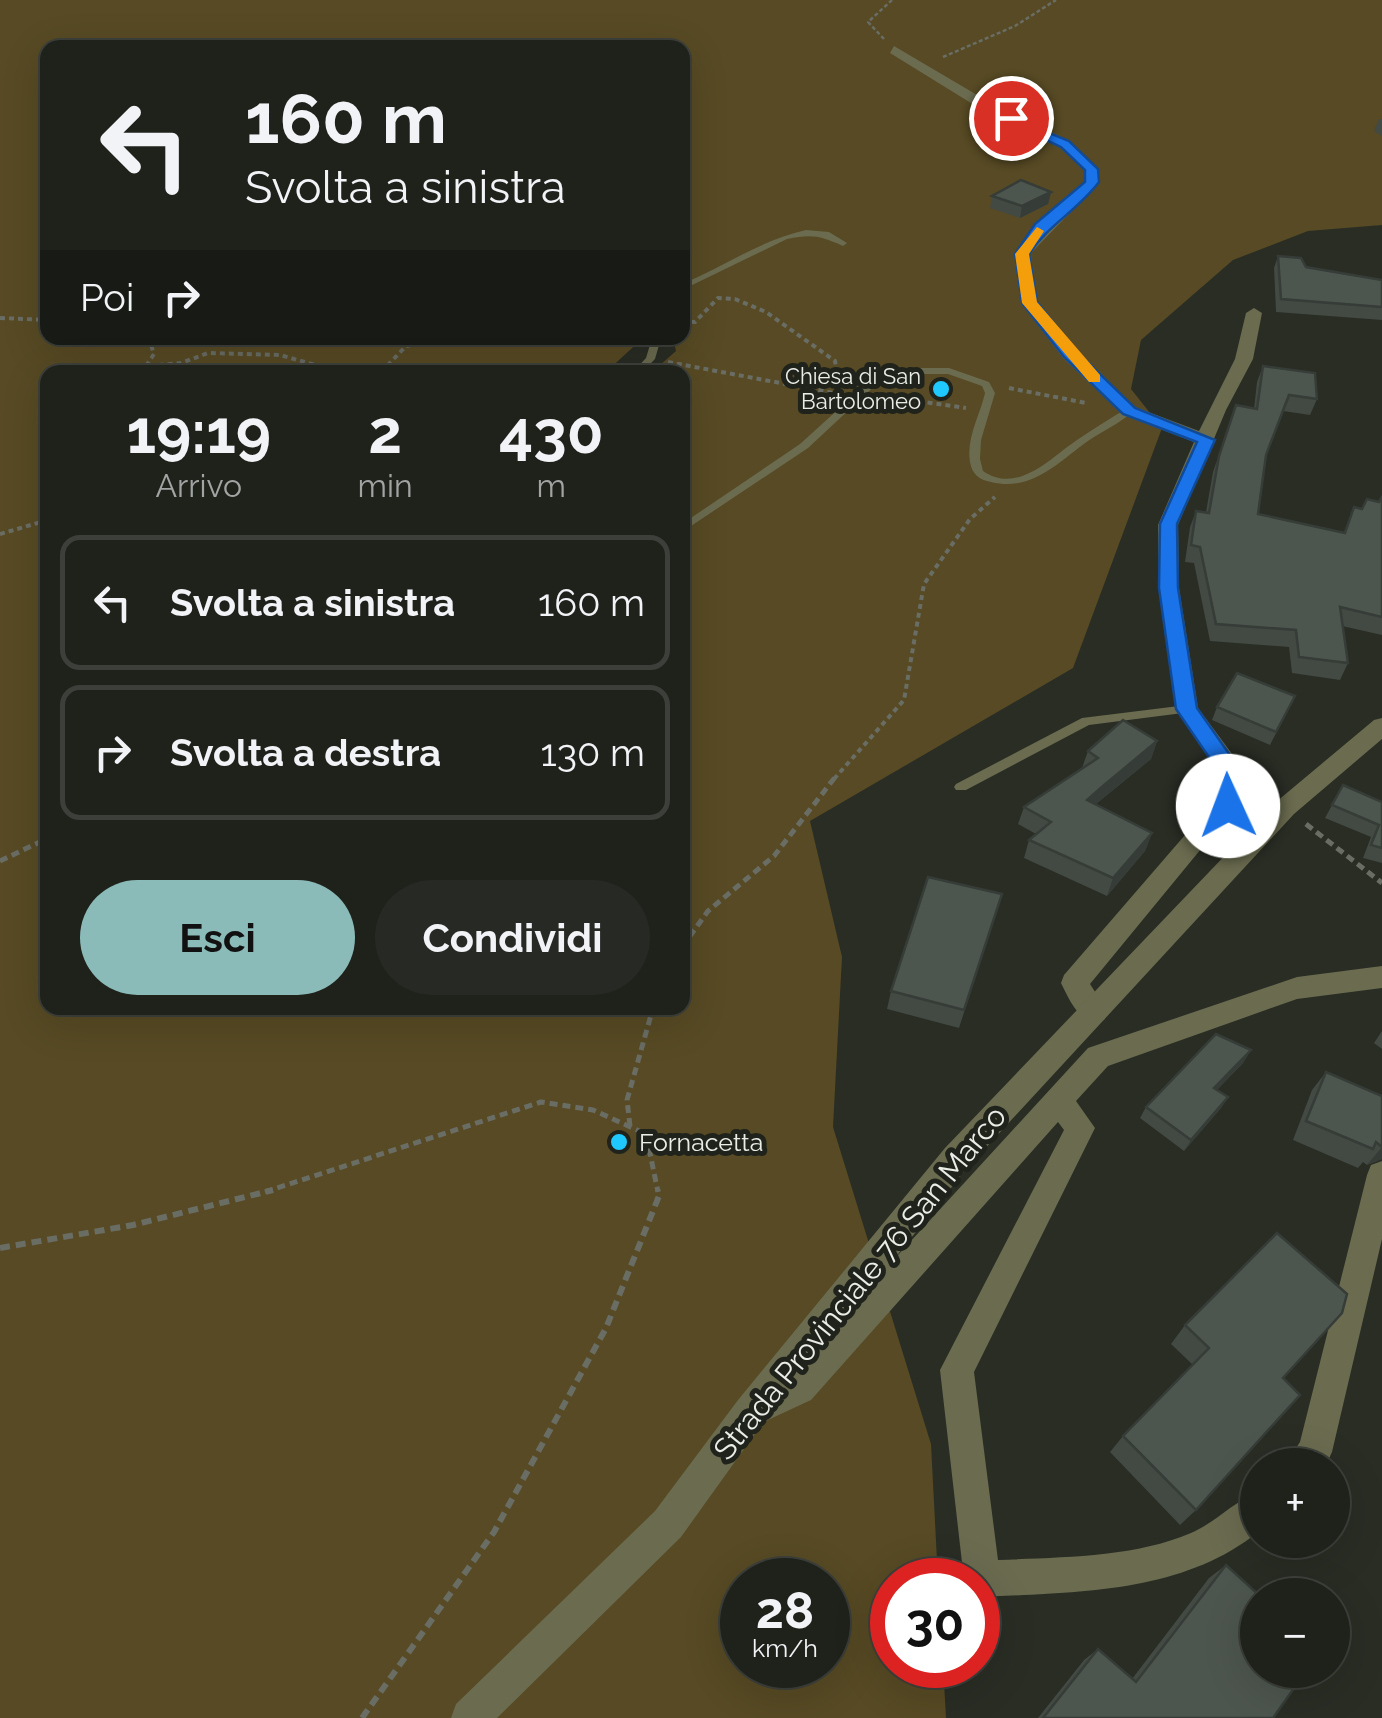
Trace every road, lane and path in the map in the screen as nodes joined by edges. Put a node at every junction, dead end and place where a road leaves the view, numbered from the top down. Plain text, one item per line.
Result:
1 (892, 0) edge
2 (1056, 0) edge
3 (894, 50) joint
4 (923, 67) junction
5 (843, 243) dead end
6 (690, 284) edge
7 (1254, 313) dead end
8 (0, 318) edge
9 (40, 318) edge
10 (690, 322) edge
11 (411, 345) edge
12 (654, 345) edge
13 (650, 358) junction
14 (153, 365) edge
15 (315, 365) edge
16 (388, 365) edge
17 (644, 365) edge
18 (686, 365) edge
19 (690, 366) edge
20 (986, 384) junction
21 (869, 388) junction
22 (987, 410) junction
23 (1129, 411) junction
24 (1207, 440) junction
25 (1012, 482) junction
26 (40, 522) edge
27 (690, 524) edge
28 (0, 534) edge
29 (1186, 709) junction
30 (1382, 726) edge
31 (961, 787) dead end
32 (1284, 808) junction
33 (40, 842) edge
34 (0, 861) edge
35 (1382, 883) edge
36 (690, 936) edge
37 (1382, 977) edge
38 (1094, 1012) junction
39 (650, 1015) edge
40 (1058, 1102) junction
41 (630, 1126) junction
42 (1382, 1176) edge
43 (0, 1248) edge
44 (750, 1412) junction
45 (1316, 1448) edge
46 (1240, 1526) edge
47 (362, 1718) edge
48 (470, 1718) edge

1 - 3 path
2 - 4 path
3 - 4 street
4 - 23 street
5 - 6 lane
7 - 24 street
8 - 9 path
10 - 21 path
11 - 16 path
12 - 13 lane
13 - 17 lane
13 - 18 path
14 - 15 path
19 - 21 path
20 - 21 lane
20 - 22 lane
20 - 23 path
21 - 22 path
21 - 27 lane
22 - 25 lane
23 - 24 street
23 - 25 lane
24 - 29 street
25 - 36 path
26 - 28 path
29 - 31 lane
29 - 38 street
30 - 32 street, Strada Provinciale 76 San Marco
32 - 35 path
32 - 38 street, Strada Provinciale 76 San Marco
33 - 34 path
37 - 40 street
38 - 44 street, Strada Provinciale 76 San Marco
39 - 41 path
40 - 44 street
40 - 46 street
41 - 43 path
41 - 47 path
42 - 45 street
44 - 48 street, Strada Provinciale 76 San Marco

